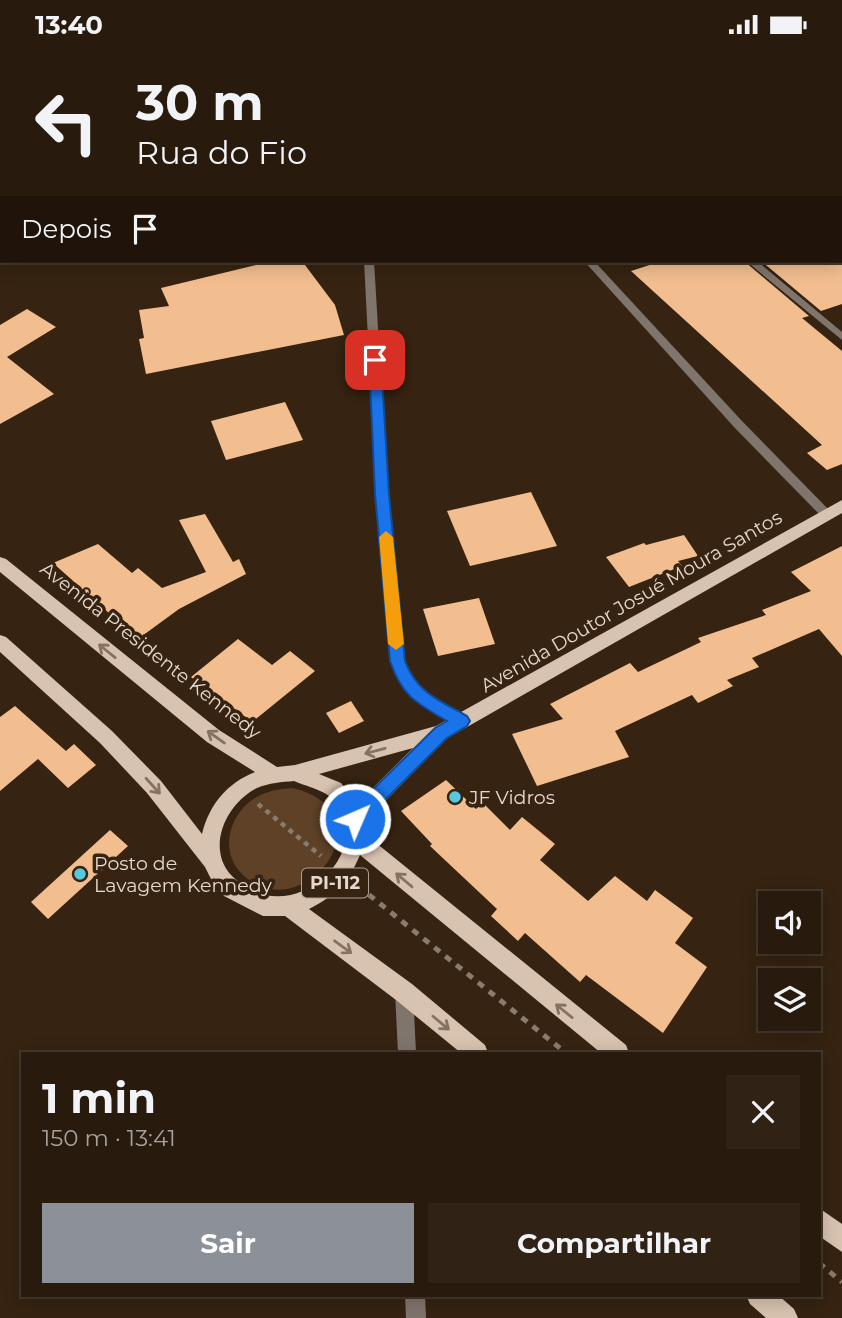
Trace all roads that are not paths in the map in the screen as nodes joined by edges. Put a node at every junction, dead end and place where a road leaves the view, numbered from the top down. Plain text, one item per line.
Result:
1 (369, 263) edge
2 (591, 263) edge
3 (753, 263) edge
4 (842, 337) edge
5 (834, 510) edge
6 (0, 563) edge
7 (0, 642) edge
8 (462, 721) junction
9 (441, 733) junction
10 (295, 773) junction
11 (272, 774) junction
12 (356, 829) junction
13 (211, 860) junction
14 (289, 906) junction
15 (404, 992) junction
16 (407, 1052) edge
17 (476, 1052) edge
18 (617, 1052) edge
19 (821, 1222) edge
20 (842, 1240) edge
21 (415, 1297) edge
22 (761, 1297) edge
23 (416, 1318) edge
24 (785, 1318) edge

1 - 8 street
2 - 5 street
3 - 4 street
5 - 8 main road, Avenida Doutor Josué Moura Santos
11 -> 6 main road, Avenida Presidente Kennedy
7 -> 13 main road, PI-112
8 - 9 main road, Avenida Doutor Josué Moura Santos
9 -> 10 main road
9 - 12 main road
10 - 11 main road, PI-112
10 - 12 main road, PI-112
11 - 13 main road, PI-112
12 - 14 main road, PI-112
18 -> 12 main road, PI-112
13 - 14 main road, PI-112
14 -> 15 main road, PI-112
15 - 16 street
15 -> 17 main road, PI-112
19 - 20 main road
21 - 23 street
22 - 24 main road

